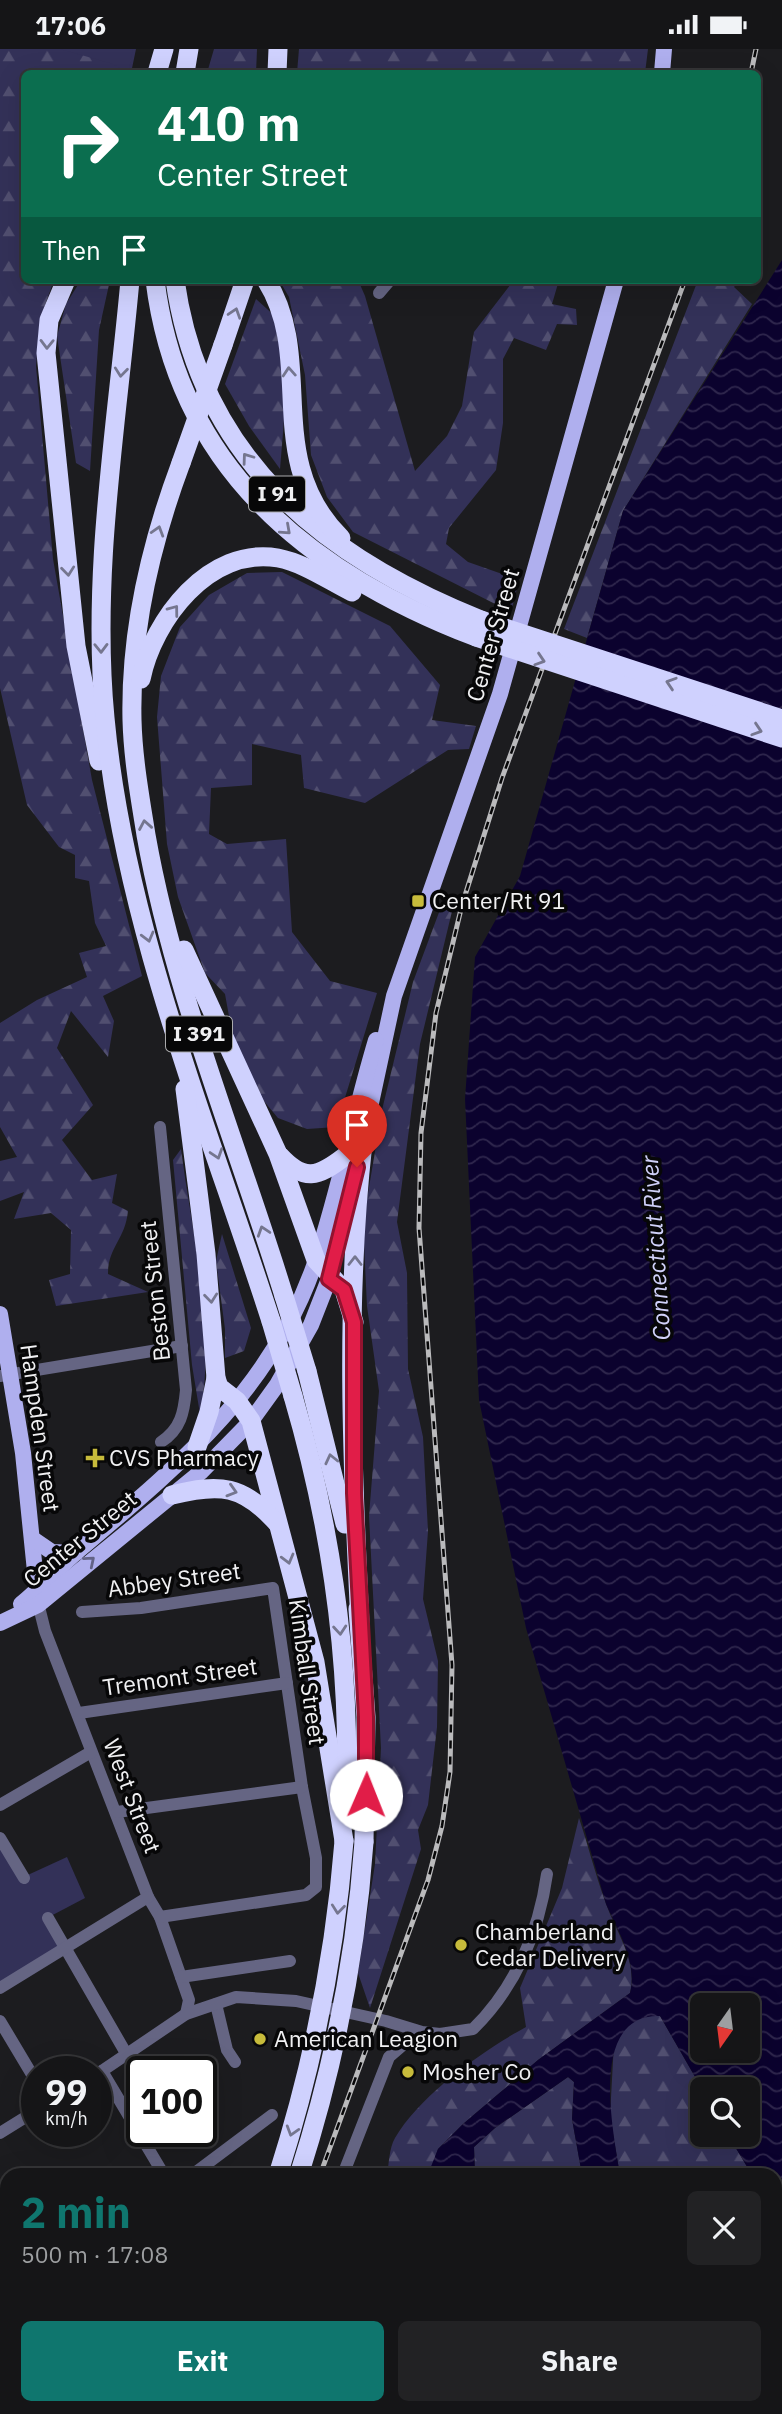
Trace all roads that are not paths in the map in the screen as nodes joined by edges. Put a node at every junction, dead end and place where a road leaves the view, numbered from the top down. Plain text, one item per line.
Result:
1 (166, 49) edge
2 (189, 49) edge
3 (278, 49) edge
4 (664, 49) edge
5 (158, 70) edge
6 (165, 70) edge
7 (186, 70) edge
8 (277, 70) edge
9 (662, 70) edge
10 (64, 284) edge
11 (130, 284) edge
12 (156, 284) edge
13 (176, 284) edge
14 (244, 284) edge
15 (268, 284) edge
16 (387, 284) edge
17 (615, 284) edge
18 (379, 293) dead end
19 (432, 599) junction
20 (439, 623) junction
21 (478, 629) junction
22 (782, 719) edge
23 (782, 739) edge
24 (136, 768) junction
25 (150, 856) junction
26 (132, 871) junction
27 (394, 996) junction
28 (178, 1035) junction
29 (160, 1127) dead end
30 (363, 1143) junction
31 (278, 1154) junction
32 (344, 1157) junction
33 (316, 1261) junction
34 (329, 1279) junction
35 (0, 1314) edge
36 (354, 1322) junction
37 (181, 1346) junction
38 (6, 1375) edge
39 (216, 1378) junction
40 (237, 1402) junction
41 (251, 1421) junction
42 (161, 1442) dead end
43 (197, 1447) junction
44 (172, 1495) junction
45 (279, 1526) junction
46 (33, 1539) junction
47 (76, 1553) junction
48 (273, 1588) joint
49 (37, 1598) junction
50 (82, 1612) dead end
51 (0, 1622) edge
52 (360, 1623) junction
53 (287, 1683) junction
54 (79, 1713) junction
55 (91, 1752) junction
56 (302, 1787) junction
57 (0, 1805) edge
58 (117, 1812) junction
59 (0, 1838) edge
60 (354, 1842) junction
61 (547, 1874) dead end
62 (24, 1878) dead end
63 (148, 1898) junction
64 (160, 1917) junction
65 (48, 1918) dead end
66 (66, 1948) junction
67 (290, 1961) dead end
68 (181, 1977) junction
69 (0, 1988) edge
70 (216, 2004) junction
71 (186, 2014) junction
72 (0, 2021) edge
73 (418, 2032) junction
74 (127, 2055) junction
75 (21, 2056) edge
76 (235, 2062) dead end
77 (112, 2065) edge
78 (112, 2093) edge
79 (272, 2115) dead end
80 (21, 2120) edge
81 (0, 2133) edge
82 (346, 2167) dead end
83 (160, 2168) edge
84 (201, 2168) edge
85 (280, 2168) edge
86 (301, 2168) edge

1 - 5 highway
1 - 6 highway
2 - 7 highway
3 - 8 highway
4 - 9 main road
10 -> 26 highway
11 -> 26 highway
12 -> 20 highway, I 91
19 -> 13 highway, I 91
24 -> 14 highway, bridge
19 -> 15 highway
16 - 18 street
17 - 27 main road, Center Street
19 - 21 highway, I 91
20 - 21 highway, I 91
24 -> 20 highway
22 -> 21 highway, I 91, bridge
21 -> 23 highway, I 91, bridge
25 -> 24 highway, I 391
25 - 31 highway
52 -> 25 highway, I 391, bridge
26 -> 28 highway, I 391
27 - 30 main road, Center Street
27 - 32 main road, Center Street
28 -> 39 highway
28 -> 60 highway, I 391, bridge
29 - 37 street, Beston Street
30 - 34 main road, Center Street
36 -> 30 highway
31 - 32 highway
31 - 33 highway
32 - 33 main road, Center Street
33 - 34 highway
33 - 40 main road, Center Street
34 - 36 highway
34 - 41 main road, Center Street
35 - 38 main road, Hampden Street
36 - 52 highway
37 - 38 street
37 - 42 street, Beston Street
38 - 46 main road, Hampden Street
39 - 40 highway
39 - 43 highway
40 - 41 highway
40 - 43 main road, Center Street
41 - 44 main road, Center Street
41 - 45 highway
43 - 47 main road, Center Street
44 -> 45 highway
49 -> 44 main road, Center Street
45 -> 60 highway
46 - 47 main road
46 - 49 main road, Hampden Street
47 - 49 main road, Center Street
48 - 50 street, Abbey Street
48 - 53 street, Kimball Street
49 - 51 main road, Center Street
49 - 54 street, West Street
52 - 60 highway, I 391
53 - 54 street, Tremont Street
53 - 56 street, Kimball Street
54 - 55 street, West Street
55 - 57 street
55 - 58 street, West Street
56 - 58 street
56 - 64 street, Kimball Street
58 - 63 street, West Street
59 - 62 street
60 -> 85 highway, I 391, bridge
60 - 86 highway, I 391, bridge
61 - 73 street
63 - 64 street, West Street
63 - 66 street
64 - 68 street, West Street
65 - 66 street
66 - 69 street
66 - 74 street
67 - 68 street
68 - 71 street, West Street
70 - 71 street
70 - 73 street
70 - 76 street
71 - 74 street
72 - 75 street
73 - 82 street
74 - 77 street
78 - 83 street
79 - 84 street
80 - 81 street

